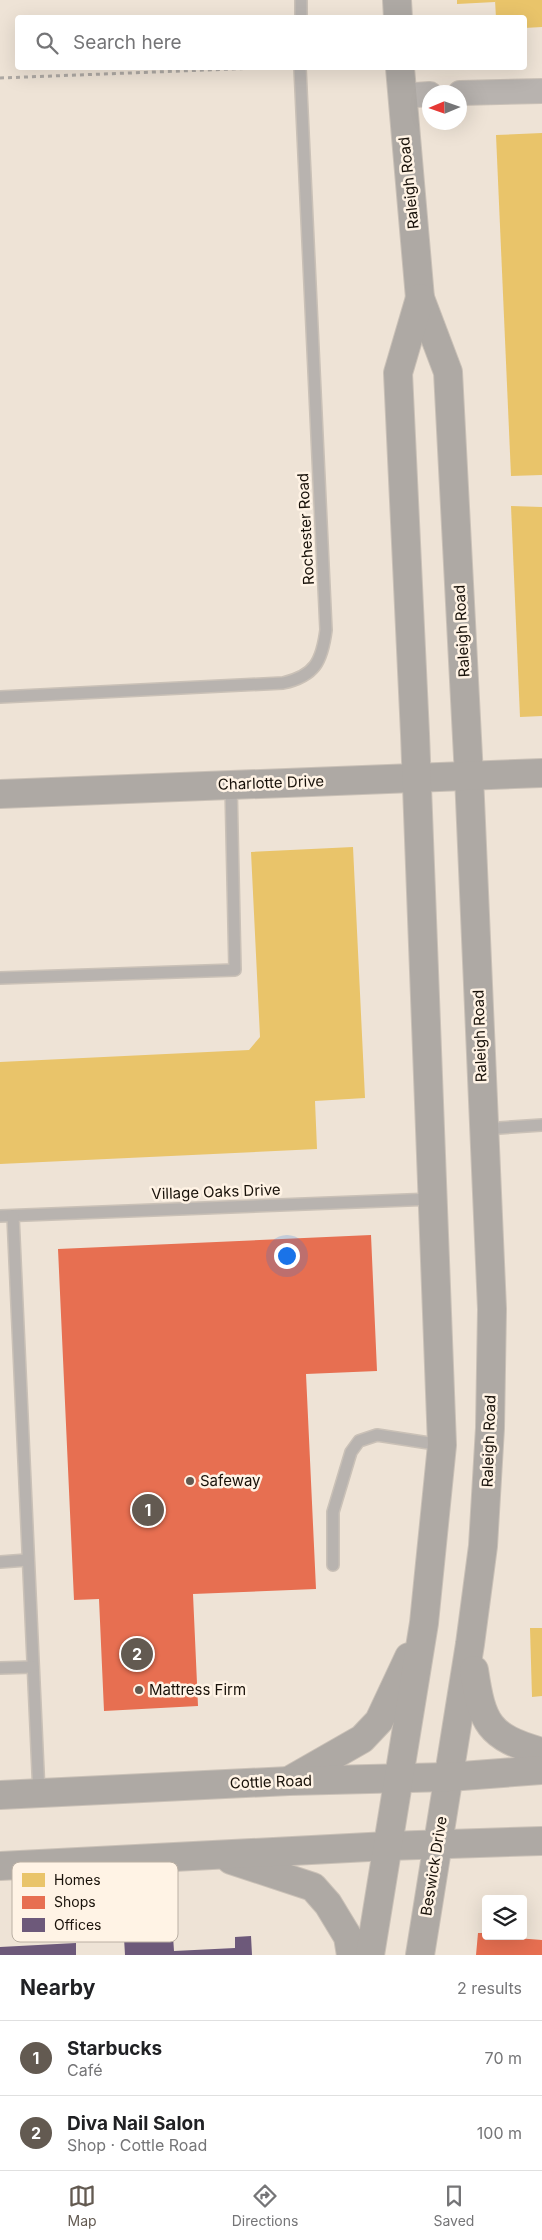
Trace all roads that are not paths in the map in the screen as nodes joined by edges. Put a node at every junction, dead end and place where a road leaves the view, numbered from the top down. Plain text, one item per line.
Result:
1 (301, 0) edge
2 (397, 0) edge
3 (301, 15) edge
4 (398, 15) edge
5 (300, 70) edge
6 (400, 70) edge
7 (542, 91) edge
8 (467, 93) edge
9 (422, 95) edge
10 (401, 96) junction
11 (420, 298) junction
12 (0, 697) edge
13 (542, 773) edge
14 (469, 776) junction
15 (416, 778) junction
16 (231, 785) junction
17 (0, 794) edge
18 (0, 978) edge
19 (542, 1125) edge
20 (484, 1128) junction
21 (433, 1199) junction
22 (0, 1216) edge
23 (13, 1216) junction
24 (442, 1445) junction
25 (27, 1560) junction
26 (0, 1562) edge
27 (333, 1565) dead end
28 (424, 1624) junction
29 (470, 1644) junction
30 (33, 1667) junction
31 (0, 1668) edge
32 (542, 1752) edge
33 (542, 1770) edge
34 (398, 1777) junction
35 (449, 1777) junction
36 (289, 1781) junction
37 (39, 1794) junction
38 (0, 1795) edge
39 (542, 1841) edge
40 (438, 1844) junction
41 (388, 1846) junction
42 (216, 1855) junction
43 (79, 1862) edge
44 (351, 1955) edge
45 (370, 1955) edge
46 (420, 1955) edge

1 - 3 lane
2 - 4 street
5 - 12 lane, Rochester Road
6 - 10 street, Raleigh Road
7 - 8 street
9 - 10 street
10 - 11 street, Raleigh Road
11 - 14 street, Raleigh Road
11 - 15 street, Raleigh Road
13 - 14 street, Charlotte Drive
14 - 15 street, Charlotte Drive
14 - 20 street, Raleigh Road
15 - 16 street, Charlotte Drive
15 - 21 street, Raleigh Road
16 - 17 street, Charlotte Drive
16 - 18 lane
19 - 20 lane
20 - 29 street, Raleigh Road
21 - 23 lane, Village Oaks Drive
21 - 24 street, Raleigh Road
22 - 23 lane, Village Oaks Drive
23 - 25 lane
24 - 27 lane
24 - 28 street, Raleigh Road
25 - 26 lane
25 - 30 lane
28 - 34 street, Raleigh Road
28 - 36 street
29 - 32 street
29 - 35 street, Raleigh Road
30 - 31 lane
30 - 37 lane
33 - 35 street, Cottle Road
34 - 35 street, Cottle Road
34 - 36 street, Cottle Road
34 - 41 street
35 - 40 street, Beswick Drive
36 - 37 street, Cottle Road
37 - 38 street, Cottle Road
39 - 40 street
40 - 41 street
40 - 46 street, Beswick Drive
41 - 42 street
41 - 45 street
42 - 43 street
42 - 44 street

